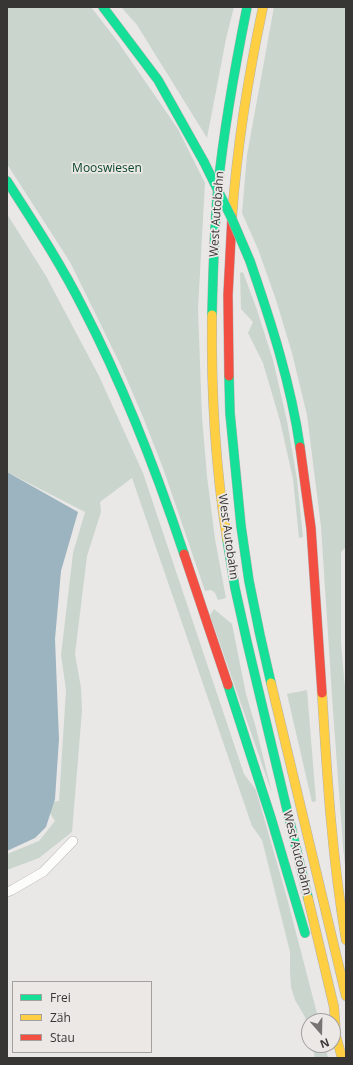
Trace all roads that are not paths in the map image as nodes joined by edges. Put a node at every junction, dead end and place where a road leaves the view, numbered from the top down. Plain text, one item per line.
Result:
1 (103, 7) edge
2 (247, 7) edge
3 (263, 7) edge
4 (7, 181) edge
5 (73, 841) dead end
6 (7, 892) edge
7 (307, 940) dead end
8 (346, 940) edge
9 (346, 996) edge
10 (325, 1009) dead end
11 (327, 1013) edge
12 (334, 1013) edge

1 - 8 highway, bridge
2 - 12 highway, West Autobahn
3 - 9 highway, West Autobahn
4 - 7 highway
5 - 6 street
10 - 11 highway

